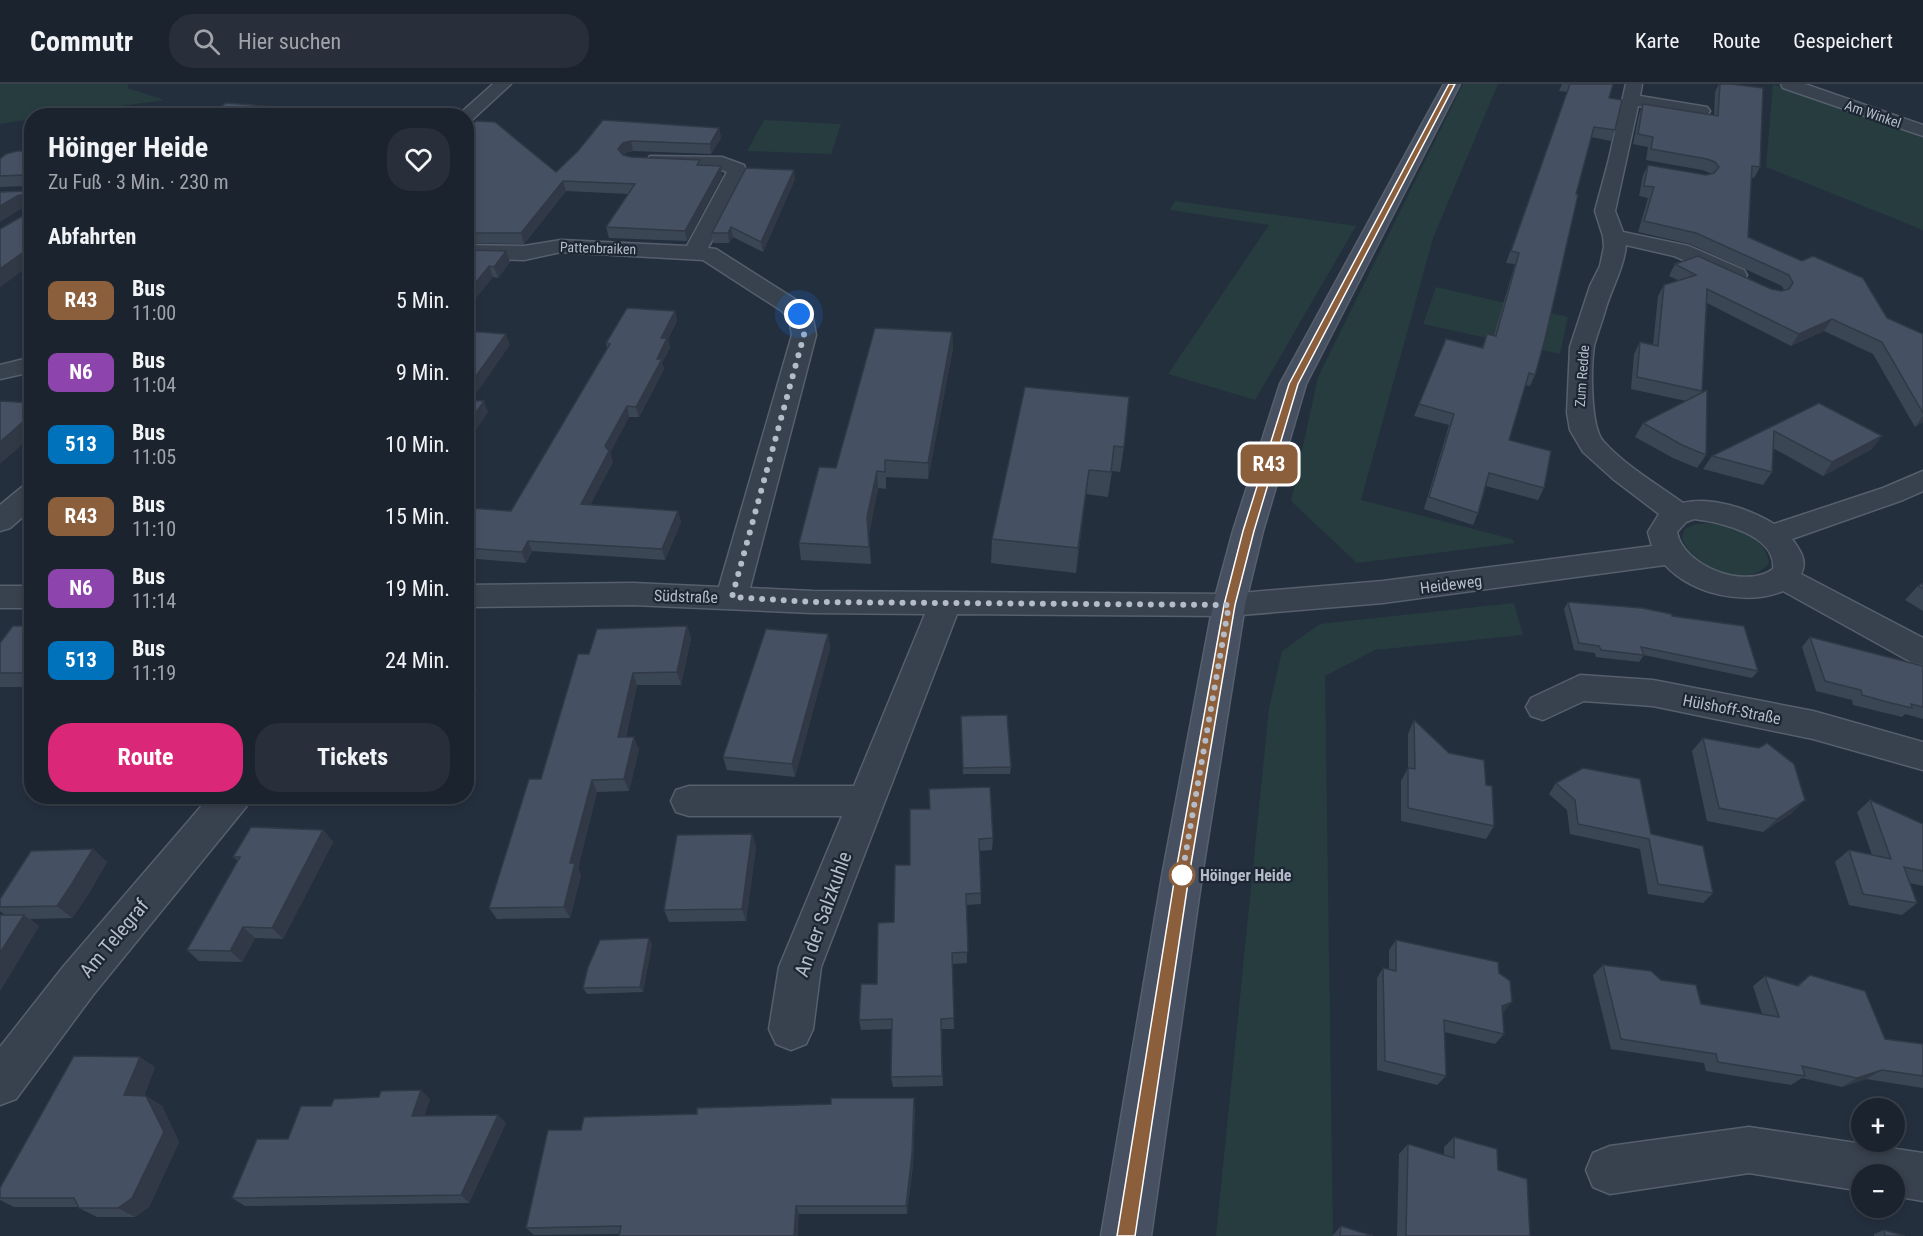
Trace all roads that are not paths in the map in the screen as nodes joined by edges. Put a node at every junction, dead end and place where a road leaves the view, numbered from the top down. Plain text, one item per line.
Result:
1 (503, 84) edge
2 (1452, 84) edge
3 (1789, 84) edge
4 (1633, 92) edge
5 (474, 109) edge
6 (1701, 111) edge
7 (1923, 131) edge
8 (633, 159) edge
9 (1618, 163) junction
10 (1642, 167) dead end
11 (1614, 236) junction
12 (474, 252) edge
13 (695, 252) junction
14 (1752, 283) edge
15 (24, 366) edge
16 (0, 372) edge
17 (1923, 480) edge
18 (24, 500) edge
19 (1677, 513) junction
20 (0, 521) edge
21 (1770, 536) junction
22 (1671, 554) junction
23 (1785, 579) junction
24 (474, 596) edge
25 (0, 597) edge
26 (24, 597) edge
27 (732, 597) junction
28 (946, 602) junction
29 (1229, 605) junction
30 (1923, 653) edge
31 (1543, 708) dead end
32 (1923, 756) edge
33 (689, 801) dead end
34 (865, 801) junction
35 (226, 804) edge
36 (791, 1029) dead end
37 (0, 1083) edge
38 (1610, 1170) dead end
39 (1923, 1177) edge
40 (1126, 1236) edge

1 - 5 street
2 - 29 main road
3 - 7 street, Am Winkel
4 - 6 street, Zum Redde
4 - 9 street, Zum Redde
8 - 13 street
9 - 10 street
9 - 11 street, Zum Redde
11 - 14 street
11 - 19 street, Zum Redde
12 - 13 street, Pattenbraiken
13 - 27 street, Pattenbraiken
15 - 16 street
17 - 21 street
18 - 20 street
19 - 21 street
19 - 22 street
21 - 23 street
22 - 23 street
22 - 29 street, Heideweg
23 - 30 street
24 - 27 street, Südstraße
25 - 26 street
27 - 28 street, Südstraße
28 - 29 street, Südstraße
28 - 34 street, An der Salzkuhle
29 - 40 main road
31 - 32 street, Hülshoff-Straße
33 - 34 street
34 - 36 street, An der Salzkuhle
35 - 37 street, Am Telegraf
38 - 39 street

